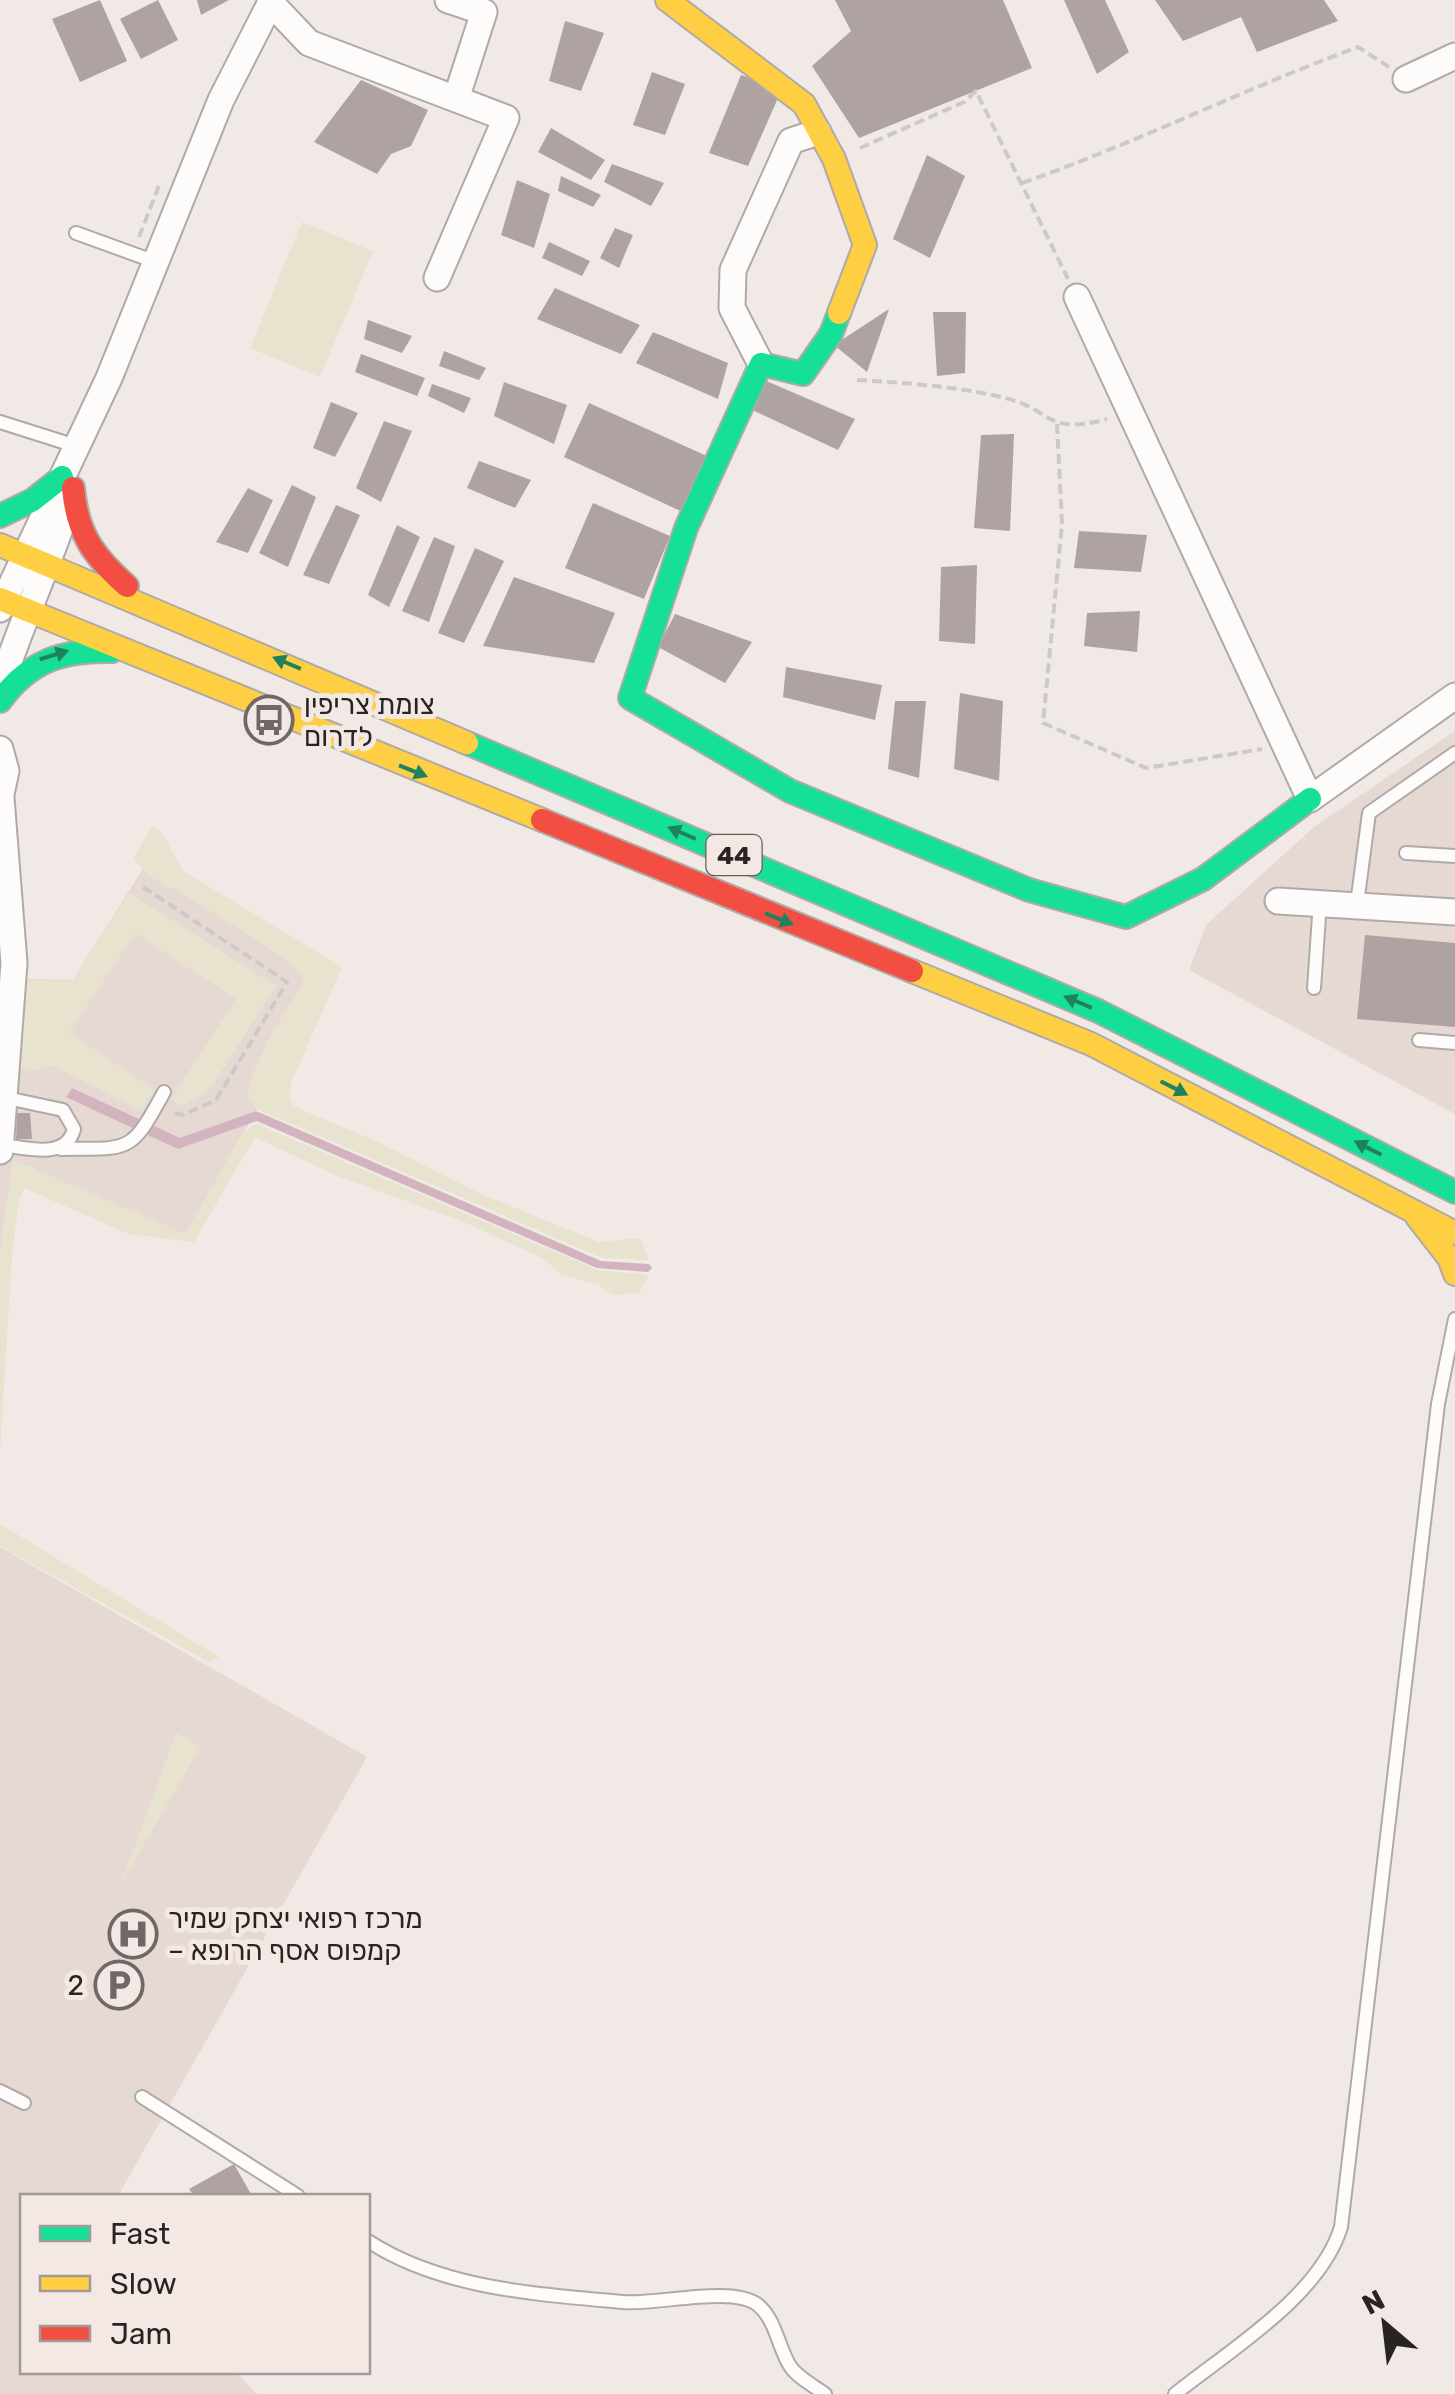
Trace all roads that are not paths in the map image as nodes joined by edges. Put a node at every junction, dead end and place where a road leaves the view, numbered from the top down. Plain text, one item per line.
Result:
1 (448, 0) edge
2 (667, 0) edge
3 (271, 1) edge
4 (1455, 56) edge
5 (1406, 79) road end
6 (456, 99) junction
7 (818, 132) junction
8 (76, 233) dead end
9 (144, 258) junction
10 (437, 278) dead end
11 (1077, 297) road end
12 (761, 364) junction
13 (0, 422) edge
14 (81, 449) junction
15 (68, 482) junction
16 (0, 516) edge
17 (0, 545) edge
18 (37, 559) junction
19 (147, 604) junction
20 (7, 605) edge
21 (128, 652) junction
22 (0, 688) edge
23 (1455, 696) edge
24 (0, 701) edge
25 (0, 749) edge
26 (1453, 759) edge
27 (1310, 798) junction
28 (0, 799) edge
29 (1406, 853) dead end
30 (1455, 856) edge
31 (1278, 901) dead end
32 (1320, 902) junction
33 (1356, 904) junction
34 (1455, 912) edge
35 (1314, 988) dead end
36 (1419, 1040) dead end
37 (1455, 1044) edge
38 (164, 1092) dead end
39 (3, 1097) edge
40 (0, 1148) edge
41 (58, 1149) junction
42 (1455, 1192) edge
43 (1399, 1204) junction
44 (1455, 1233) edge
45 (1455, 1274) edge
46 (1455, 1319) edge
47 (0, 2091) edge
48 (142, 2097) dead end
49 (24, 2103) dead end
50 (295, 2194) edge
51 (370, 2242) edge
52 (825, 2394) edge
53 (1175, 2394) edge

1 - 6 street
2 - 7 main road
3 - 6 street
3 - 9 street
4 - 5 street
6 - 10 street
7 - 12 street
7 - 12 main road
8 - 9 lane
9 - 14 street
11 - 27 street
12 - 27 main road
13 - 14 lane
14 - 15 street
15 - 16 main road
15 - 18 street
15 - 19 main road
17 - 18 main road, 44
18 - 19 main road, 44
18 - 20 street
42 -> 19 main road, 44
20 - 21 main road, 44
20 - 22 street
24 -> 21 main road
21 -> 43 main road, 44
23 - 27 street
25 - 28 street
26 - 33 lane
28 - 39 street
29 - 30 lane
31 - 32 street
32 - 33 street
32 - 35 lane
33 - 34 street
36 - 37 lane
38 - 41 lane
39 - 40 street
39 - 41 lane
40 - 41 lane
43 - 44 main road, 44
43 - 45 main road
46 - 53 lane
47 - 49 lane
48 - 50 lane
51 - 52 lane

